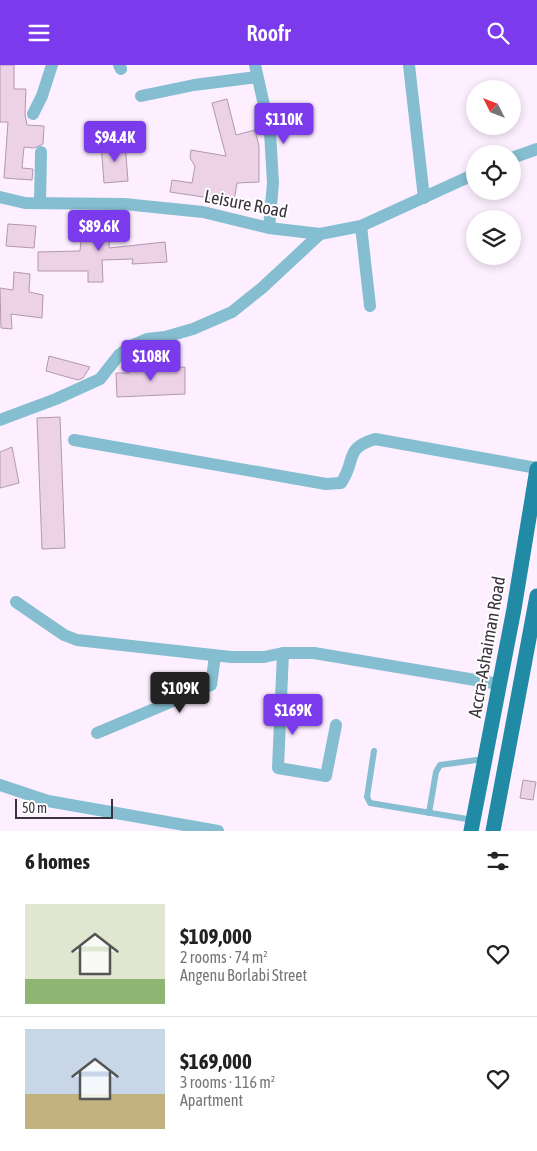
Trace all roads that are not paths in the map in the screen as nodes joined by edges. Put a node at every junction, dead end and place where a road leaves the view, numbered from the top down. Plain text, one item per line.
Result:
1 (52, 65) edge
2 (409, 65) edge
3 (256, 71) edge
4 (141, 96) dead end
5 (33, 114) dead end
6 (537, 149) edge
7 (41, 152) dead end
8 (521, 155) edge
9 (466, 178) edge
10 (0, 197) edge
11 (424, 198) junction
12 (40, 202) junction
13 (361, 226) junction
14 (269, 228) junction
15 (320, 234) junction
16 (370, 306) dead end
17 (0, 420) edge
18 (74, 440) dead end
19 (537, 468) edge
20 (537, 596) edge
21 (16, 602) dead end
22 (536, 611) edge
23 (283, 653) junction
24 (215, 656) junction
25 (500, 683) junction
26 (336, 725) dead end
27 (97, 733) dead end
28 (374, 751) dead end
29 (486, 759) junction
30 (0, 785) edge
31 (429, 813) junction
32 (472, 825) edge
33 (214, 831) edge
34 (494, 831) edge

1 - 5 street
2 - 11 street
3 - 4 street
3 - 14 street
6 - 8 street
7 - 12 street
9 - 11 street, Leisure Road
10 - 12 street, Leisure Road
11 - 13 street, Leisure Road
12 - 14 street, Leisure Road
13 - 15 street, Leisure Road
13 - 16 street
14 - 15 street, Leisure Road
15 - 17 street
18 - 19 street
19 - 25 main road, Accra-Ashaiman Road
20 - 22 main road
21 - 24 street
22 - 34 main road
23 - 24 street
23 - 25 street
23 - 26 street
24 - 27 street
25 - 29 main road, Accra-Ashaiman Road
28 - 31 lane
29 - 31 lane
29 - 32 main road, Accra-Ashaiman Road
30 - 33 street
31 - 32 lane

